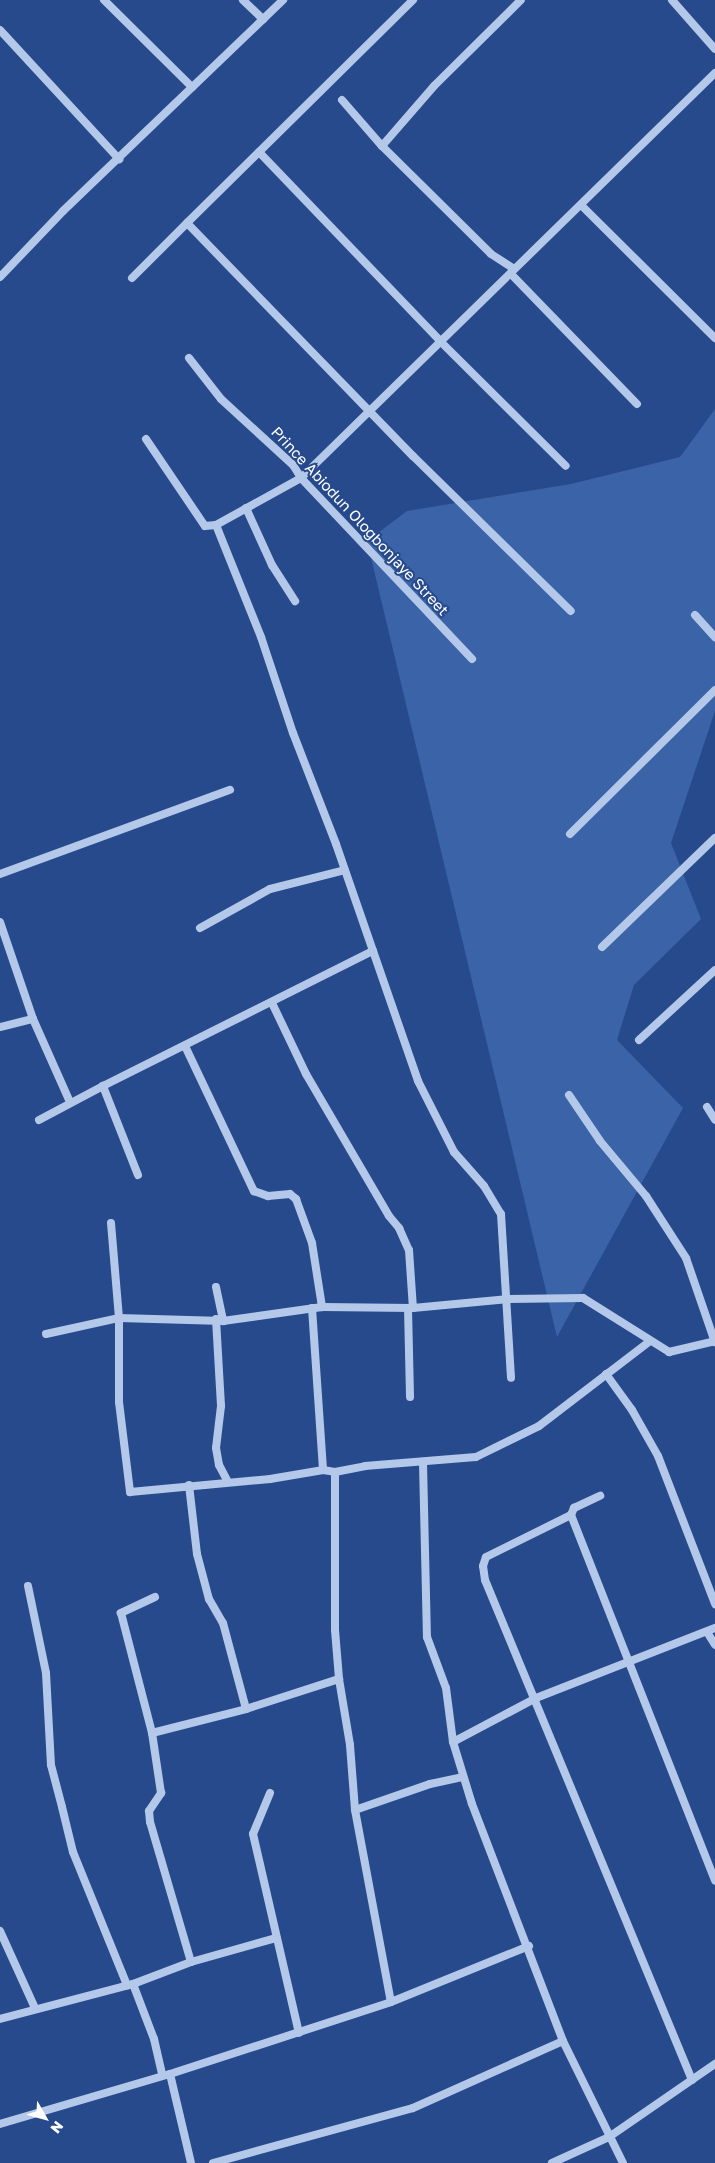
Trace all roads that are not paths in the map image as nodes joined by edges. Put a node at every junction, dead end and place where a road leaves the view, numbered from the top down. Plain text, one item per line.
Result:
1 (104, 0) edge
2 (243, 0) edge
3 (283, 0) edge
4 (413, 0) edge
5 (522, 0) edge
6 (673, 0) edge
7 (263, 19) junction
8 (0, 30) edge
9 (715, 49) edge
10 (715, 73) edge
11 (192, 87) junction
12 (342, 100) dead end
13 (382, 146) junction
14 (259, 152) junction
15 (119, 159) junction
16 (581, 205) junction
17 (187, 223) junction
18 (513, 272) junction
19 (0, 277) edge
20 (132, 278) dead end
21 (715, 338) edge
22 (440, 342) junction
23 (189, 358) dead end
24 (637, 404) dead end
25 (368, 409) junction
26 (146, 439) dead end
27 (566, 466) dead end
28 (300, 478) junction
29 (246, 508) junction
30 (216, 525) junction
31 (295, 602) dead end
32 (571, 610) dead end
33 (695, 615) dead end
34 (715, 637) edge
35 (472, 659) dead end
36 (715, 690) edge
37 (230, 790) dead end
38 (570, 834) dead end
39 (715, 838) edge
40 (345, 870) junction
41 (0, 874) edge
42 (0, 922) edge
43 (200, 928) dead end
44 (602, 947) dead end
45 (373, 951) junction
46 (715, 970) edge
47 (272, 1003) junction
48 (34, 1020) junction
49 (0, 1027) edge
50 (639, 1040) dead end
51 (185, 1046) junction
52 (103, 1086) junction
53 (569, 1095) dead end
54 (70, 1102) junction
55 (707, 1107) dead end
56 (39, 1120) dead end
57 (715, 1120) edge
58 (138, 1175) dead end
59 (112, 1223) dead end
60 (216, 1287) dead end
61 (509, 1299) junction
62 (322, 1307) junction
63 (312, 1308) junction
64 (410, 1308) junction
65 (119, 1318) junction
66 (219, 1320) junction
67 (46, 1334) dead end
68 (649, 1342) junction
69 (715, 1342) edge
70 (606, 1374) junction
71 (511, 1378) dead end
72 (410, 1397) dead end
73 (423, 1463) junction
74 (323, 1470) junction
75 (335, 1472) junction
76 (228, 1482) junction
77 (190, 1485) junction
78 (600, 1496) dead end
79 (571, 1515) junction
80 (28, 1586) dead end
81 (155, 1597) dead end
82 (715, 1604) edge
83 (711, 1630) edge
84 (715, 1645) edge
85 (627, 1664) junction
86 (339, 1679) junction
87 (536, 1698) junction
88 (246, 1709) junction
89 (152, 1733) junction
90 (453, 1742) junction
91 (463, 1777) junction
92 (270, 1793) dead end
93 (355, 1810) junction
94 (715, 1881) edge
95 (0, 1931) edge
96 (276, 1938) junction
97 (529, 1946) junction
98 (191, 1962) junction
99 (130, 1984) junction
100 (391, 2002) junction
101 (35, 2008) junction
102 (0, 2018) edge
103 (299, 2033) junction
104 (563, 2041) junction
105 (715, 2064) edge
106 (166, 2074) junction
107 (692, 2080) junction
108 (0, 2124) edge
109 (610, 2137) junction
110 (191, 2163) edge
111 (213, 2163) edge
112 (552, 2163) edge
113 (623, 2163) edge

1 - 11 street
2 - 7 street
3 - 7 street
4 - 14 street
5 - 13 street
6 - 9 street
7 - 11 street
8 - 15 street
10 - 16 street
11 - 15 street
12 - 13 street
13 - 18 street
14 - 17 street
14 - 22 street
15 - 19 street
16 - 18 street
16 - 21 street
17 - 20 street
17 - 25 street
18 - 22 street
18 - 24 street
22 - 25 street
22 - 27 street
23 - 28 street, Prince Abiodun Ologbonjaye Street
25 - 28 street
25 - 32 street
26 - 30 street
28 - 29 street
28 - 35 street, Prince Abiodun Ologbonjaye Street
29 - 30 street
29 - 31 street
30 - 40 street
33 - 34 street
36 - 38 street
37 - 41 street
39 - 44 street
40 - 43 street
40 - 45 street
42 - 48 street
45 - 47 street
45 - 61 street
46 - 50 street
47 - 51 street
47 - 64 street
48 - 49 street
48 - 54 street
51 - 52 street
51 - 62 street
52 - 54 street
52 - 58 street
53 - 69 street
54 - 56 street
55 - 57 street
59 - 65 street
60 - 66 street
61 - 64 street
61 - 68 street
61 - 71 street
62 - 63 street
62 - 64 street
63 - 66 street
63 - 74 street
64 - 72 street
65 - 66 street
65 - 67 street
65 - 77 street
66 - 76 street
68 - 69 street
68 - 70 street
70 - 73 street
70 - 82 street
73 - 75 street
73 - 90 street
74 - 75 street
74 - 76 street
75 - 86 street
76 - 77 street
77 - 88 street
78 - 79 street
79 - 85 street
79 - 87 street
80 - 99 street
81 - 89 street
83 - 84 street
83 - 85 street
85 - 87 street
85 - 94 street
86 - 88 street
86 - 93 street
87 - 90 street
87 - 107 street
88 - 89 street
89 - 98 street
90 - 91 street
91 - 93 street
91 - 97 street
92 - 96 street
93 - 100 street
95 - 101 street
96 - 98 street
96 - 103 street
97 - 100 street
97 - 104 street
98 - 99 street
99 - 101 street
99 - 106 street
100 - 103 street
101 - 102 street
103 - 106 street
104 - 109 street
104 - 111 street
105 - 107 street
106 - 108 street
106 - 110 street
107 - 109 street
109 - 112 street
109 - 113 street

